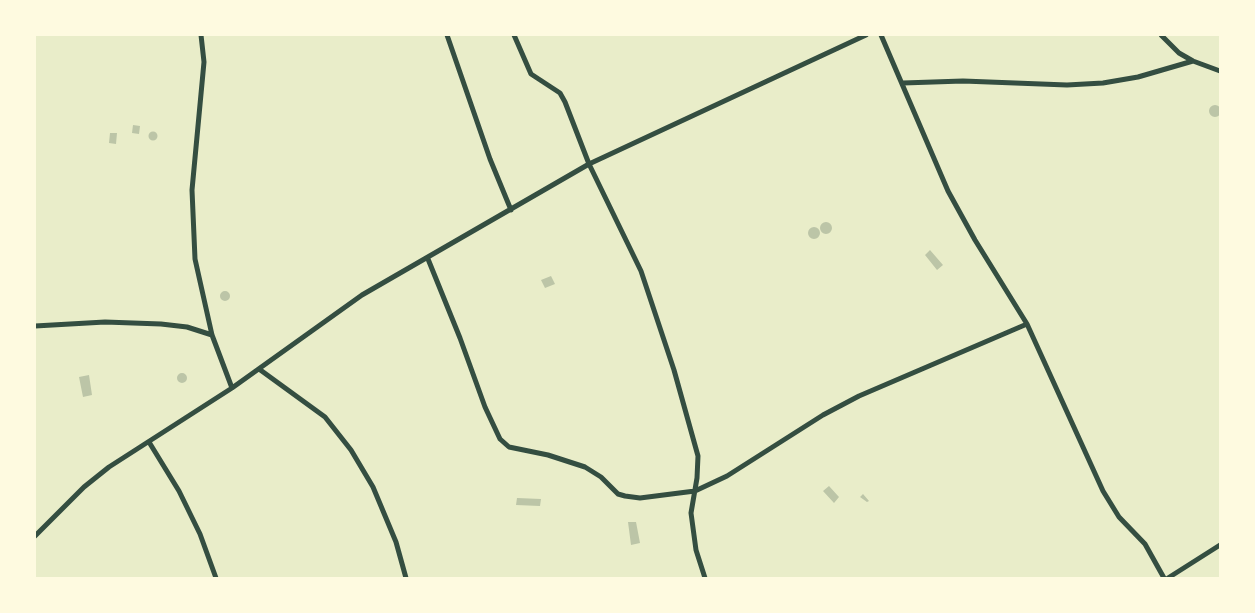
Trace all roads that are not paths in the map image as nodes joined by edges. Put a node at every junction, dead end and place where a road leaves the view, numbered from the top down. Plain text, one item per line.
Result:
1 (201, 35) edge
2 (447, 35) edge
3 (514, 35) edge
4 (881, 35) edge
5 (1161, 35) edge
6 (863, 36) edge
7 (1193, 61) junction
8 (1220, 71) edge
9 (903, 83) junction
10 (589, 164) junction
11 (511, 210) junction
12 (428, 259) junction
13 (1028, 324) junction
14 (35, 326) edge
15 (212, 335) junction
16 (259, 368) junction
17 (232, 388) junction
18 (149, 442) junction
19 (695, 491) junction
20 (35, 536) edge
21 (1220, 544) edge
22 (216, 578) edge
23 (406, 578) edge
24 (705, 578) edge
25 (1164, 578) edge
26 (1168, 578) edge

1 - 15 street
2 - 11 street
3 - 10 street
4 - 9 street
5 - 7 street
6 - 10 street
7 - 8 street
7 - 9 street
9 - 13 street
10 - 11 street
10 - 19 street
11 - 12 street
12 - 16 street
12 - 19 street
13 - 19 street
13 - 25 street
14 - 15 street
15 - 17 street
16 - 17 street
16 - 23 street
17 - 18 street
18 - 20 street
18 - 22 street
19 - 24 street
21 - 26 street

